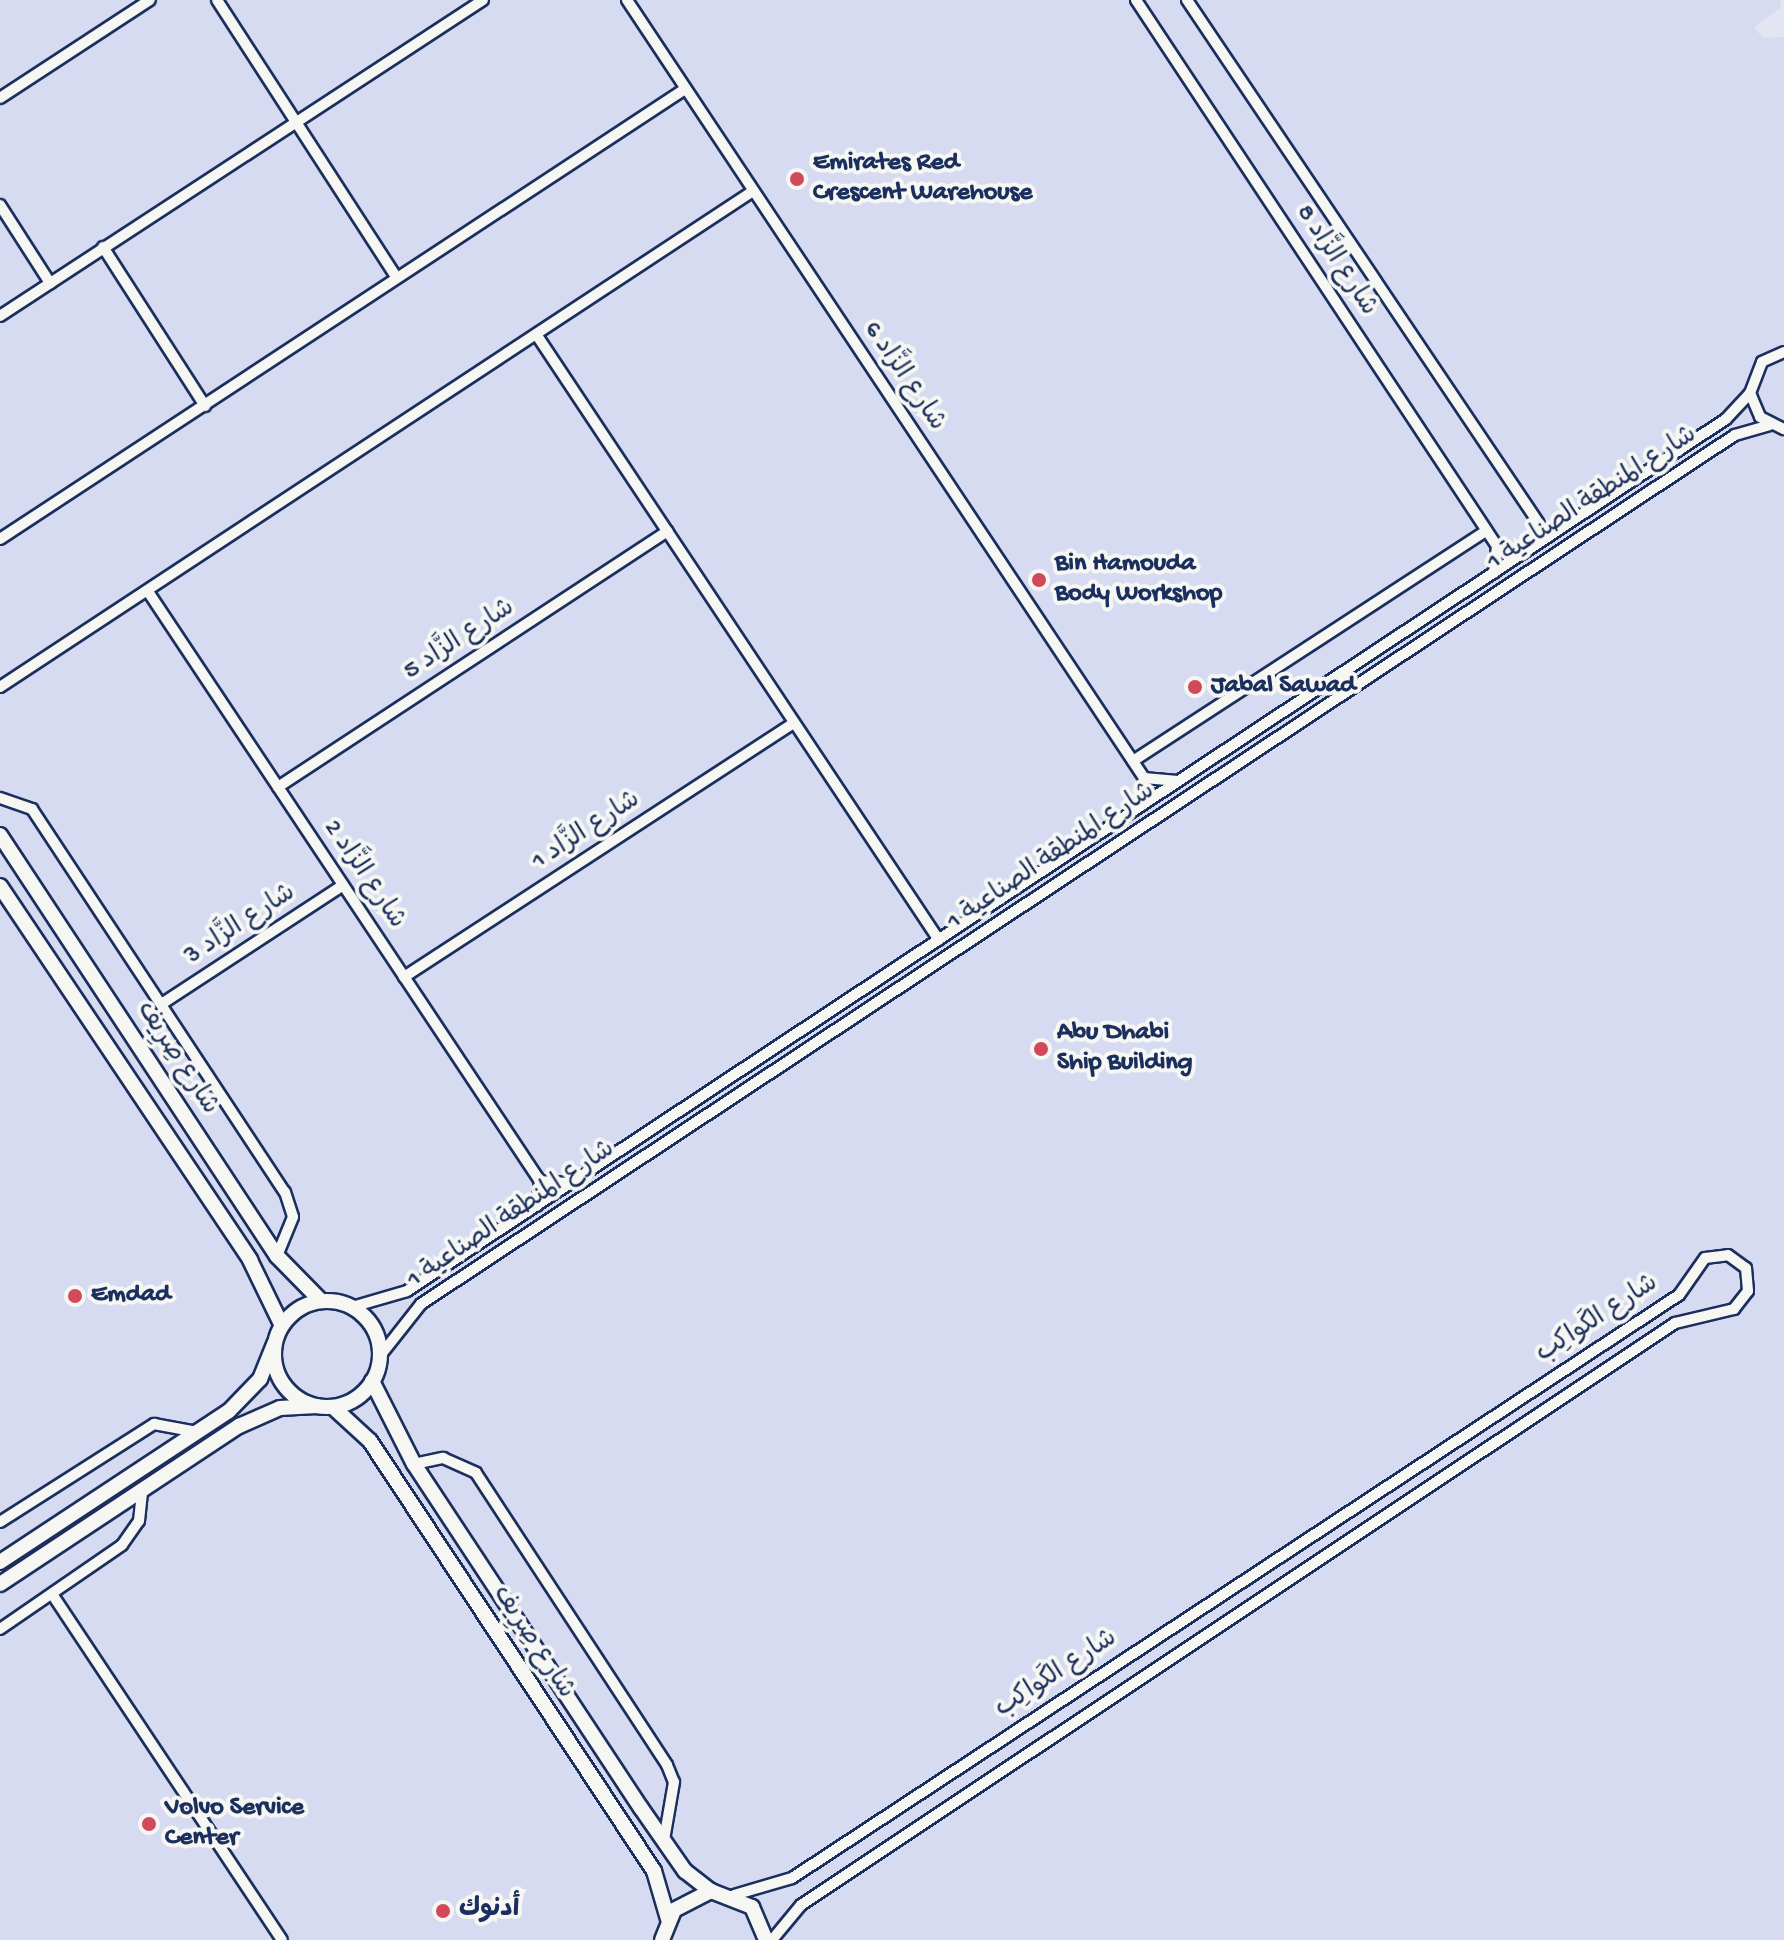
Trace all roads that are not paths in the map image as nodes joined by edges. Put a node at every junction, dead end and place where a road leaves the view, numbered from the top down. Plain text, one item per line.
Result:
1 (150, 0) edge
2 (217, 0) edge
3 (483, 0) edge
4 (627, 0) edge
5 (1136, 0) edge
6 (1187, 0) edge
7 (685, 89) junction
8 (0, 98) edge
9 (296, 121) junction
10 (753, 191) junction
11 (0, 205) edge
12 (103, 247) junction
13 (396, 277) junction
14 (50, 283) junction
15 (0, 316) edge
16 (538, 337) junction
17 (1784, 352) edge
18 (1750, 393) junction
19 (205, 406) junction
20 (1770, 425) junction
21 (1784, 429) edge
22 (667, 531) junction
23 (1486, 531) junction
24 (1548, 537) junction
25 (0, 539) edge
26 (1497, 546) junction
27 (1524, 552) junction
28 (1494, 573) junction
29 (149, 593) junction
30 (0, 687) edge
31 (793, 723) junction
32 (1133, 761) junction
33 (1144, 778) junction
34 (1179, 781) junction
35 (278, 787) junction
36 (0, 798) edge
37 (1141, 806) junction
38 (0, 835) edge
39 (343, 885) junction
40 (0, 886) edge
41 (939, 940) junction
42 (404, 977) junction
43 (163, 1003) junction
44 (540, 1181) junction
45 (572, 1182) junction
46 (537, 1206) junction
47 (277, 1256) junction
48 (321, 1301) junction
49 (352, 1307) junction
50 (282, 1326) junction
51 (274, 1344) junction
52 (380, 1356) junction
53 (372, 1381) junction
54 (317, 1406) junction
55 (333, 1407) junction
56 (197, 1432) junction
57 (414, 1464) junction
58 (142, 1491) junction
59 (0, 1522) edge
60 (0, 1562) edge
61 (0, 1584) edge
62 (52, 1594) junction
63 (0, 1629) edge
64 (664, 1840) junction
65 (711, 1891) junction
66 (734, 1895) junction
67 (668, 1919) junction
68 (662, 1939) edge
69 (282, 1940) edge
70 (769, 1940) edge

1 - 8 street
2 - 9 street
3 - 9 street
4 - 7 street, شارع الزَّاد 6
5 - 23 street, شارع الزَّاد 8
6 - 24 street, شارع الزَّاد 8
7 - 10 street, شارع الزَّاد 6
7 - 13 street
9 - 12 street
9 - 13 street
10 - 16 street
10 - 32 street, شارع الزَّاد 6
11 - 14 street
12 - 14 street
12 - 19 street
13 - 19 street
14 - 15 street
16 - 22 street
16 - 29 street
17 - 18 street, شارع المنطقة الصناعية 1
18 - 20 street
18 - 24 street, شارع المنطقة الصناعية 1
19 - 25 street
20 - 21 street
20 - 52 street, شارع المنطقة الصناعية 1
22 - 31 street
22 - 35 street, شارع الزَّاد 5
23 - 26 street, شارع الزَّاد 8
23 - 32 street
24 - 27 street, شارع المنطقة الصناعية 1
26 - 27 street
26 - 28 street
27 - 28 street, شارع المنطقة الصناعية 1
28 - 34 street, شارع المنطقة الصناعية 1
29 - 30 street
29 - 35 street, شارع الزَّاد 2
31 - 41 street
31 - 42 street, شارع الزَّاد 1
32 - 33 street, شارع الزَّاد 6
33 - 34 street
33 - 37 street
34 - 37 street, شارع المنطقة الصناعية 1
35 - 39 street, شارع الزَّاد 2
36 - 43 street
37 - 41 street, شارع المنطقة الصناعية 1
38 - 47 main road, شارع صِرِيف
39 - 42 street, شارع الزَّاد 2
39 - 43 street, شارع الزَّاد 3
40 - 50 main road, شارع صِرِيف
41 - 45 street, شارع المنطقة الصناعية 1
42 - 44 street, شارع الزَّاد 2
43 - 47 street
44 - 45 street
44 - 46 street
45 - 46 street, شارع المنطقة الصناعية 1
46 - 49 street, شارع المنطقة الصناعية 1
47 - 48 main road, شارع صِرِيف
48 - 49 main road
48 - 50 main road
49 - 52 main road
50 - 51 main road
51 - 54 main road
51 - 56 main road
52 - 53 main road
53 - 55 main road
53 - 57 main road, شارع صِرِيف
54 - 55 main road
54 - 58 main road
55 - 67 main road, شارع صِرِيف
56 - 59 street
56 - 60 main road
57 - 64 main road, شارع صِرِيف
57 - 64 street
58 - 61 main road
58 - 62 street
62 - 63 street
62 - 69 street
64 - 65 main road, شارع صِرِيف
65 - 66 main road
65 - 67 main road
66 - 70 main road
66 - 70 street, شارع الكَواكِب
67 - 68 main road

